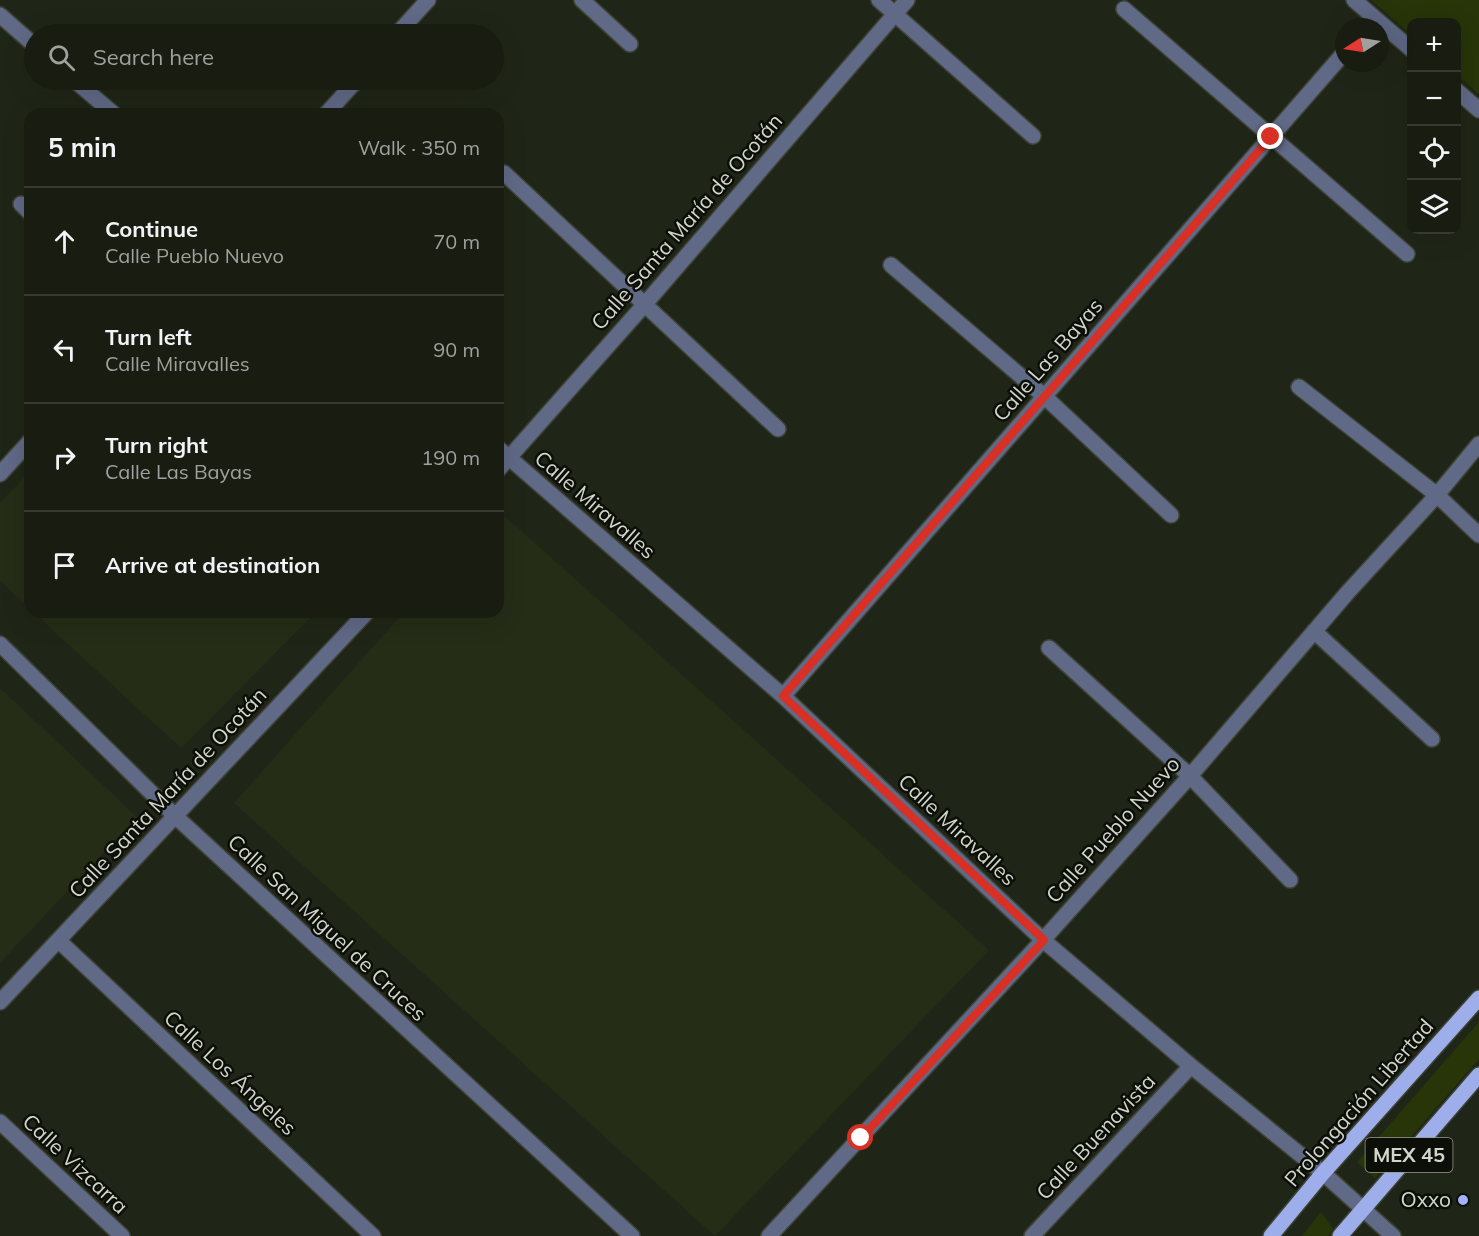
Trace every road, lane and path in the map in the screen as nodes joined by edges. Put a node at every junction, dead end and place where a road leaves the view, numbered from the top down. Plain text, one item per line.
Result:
1 (428, 0) edge
2 (582, 0) edge
3 (879, 0) edge
4 (907, 0) edge
5 (1354, 0) edge
6 (1124, 9) dead end
7 (895, 14) junction
8 (0, 15) edge
9 (1367, 18) edge
10 (406, 24) edge
11 (1389, 35) edge
12 (24, 36) edge
13 (630, 44) dead end
14 (1407, 47) edge
15 (1335, 63) edge
16 (86, 90) edge
17 (348, 90) edge
18 (1461, 94) edge
19 (107, 108) edge
20 (331, 108) edge
21 (1479, 110) edge
22 (1033, 136) dead end
23 (1271, 137) junction
24 (504, 173) dead end
25 (1407, 254) dead end
26 (891, 265) dead end
27 (645, 304) junction
28 (1299, 387) dead end
29 (1044, 396) junction
30 (778, 429) dead end
31 (1479, 444) edge
32 (24, 448) edge
33 (504, 452) edge
34 (504, 454) edge
35 (0, 474) edge
36 (1437, 495) junction
37 (1171, 515) dead end
38 (1479, 535) edge
39 (361, 618) edge
40 (1314, 631) junction
41 (0, 644) edge
42 (1049, 648) dead end
43 (783, 696) junction
44 (1432, 740) dead end
45 (1190, 776) junction
46 (174, 815) junction
47 (1290, 880) dead end
48 (1044, 940) junction
49 (59, 941) junction
50 (1479, 998) edge
51 (0, 1002) edge
52 (1191, 1066) junction
53 (1479, 1075) edge
54 (0, 1122) edge
55 (1323, 1173) junction
56 (1362, 1209) junction
57 (122, 1236) edge
58 (373, 1236) edge
59 (632, 1236) edge
60 (769, 1236) edge
61 (1032, 1236) edge
62 (1271, 1236) edge
63 (1340, 1236) edge
64 (1393, 1236) edge

1 - 10 street
2 - 13 street
3 - 7 street
4 - 7 street, Calle Santa María de Ocotán
5 - 9 street
6 - 23 street
7 - 22 street
7 - 27 street, Calle Santa María de Ocotán
8 - 12 street
11 - 14 street
15 - 23 street, Calle Las Bayas
16 - 19 street
17 - 20 street
18 - 21 street
23 - 25 street
23 - 29 street, Calle Las Bayas
24 - 27 street
26 - 29 street
27 - 30 street
27 - 33 street, Calle Santa María de Ocotán
28 - 36 street
29 - 37 street
29 - 43 street, Calle Las Bayas
31 - 36 street, Calle Pueblo Nuevo
32 - 35 street
34 - 43 street, Calle Miravalles
36 - 38 street
36 - 40 street, Calle Pueblo Nuevo
39 - 46 street, Calle Santa María de Ocotán
40 - 44 street
40 - 45 street, Calle Pueblo Nuevo
41 - 46 street, Calle San Miguel de Cruces
42 - 45 street
43 - 48 street, Calle Miravalles
45 - 47 street
45 - 48 street, Calle Pueblo Nuevo
46 - 49 street, Calle Santa María de Ocotán
46 - 59 street, Calle San Miguel de Cruces
48 - 52 street, Calle Miravalles
48 - 60 street, Calle Pueblo Nuevo
49 - 51 street, Calle Santa María de Ocotán
49 - 58 street, Calle Los Ángeles
50 - 55 main road, Prolongación Libertad
52 - 55 street, Calle Miravalles
52 - 61 street, Calle Buenavista
53 - 56 main road, MEX 45
54 - 57 street, Calle Vizcarra
55 - 56 street, Calle Miravalles
55 - 62 main road, Prolongación Libertad
56 - 63 main road, MEX 45
56 - 64 street, Calle Miravalles

